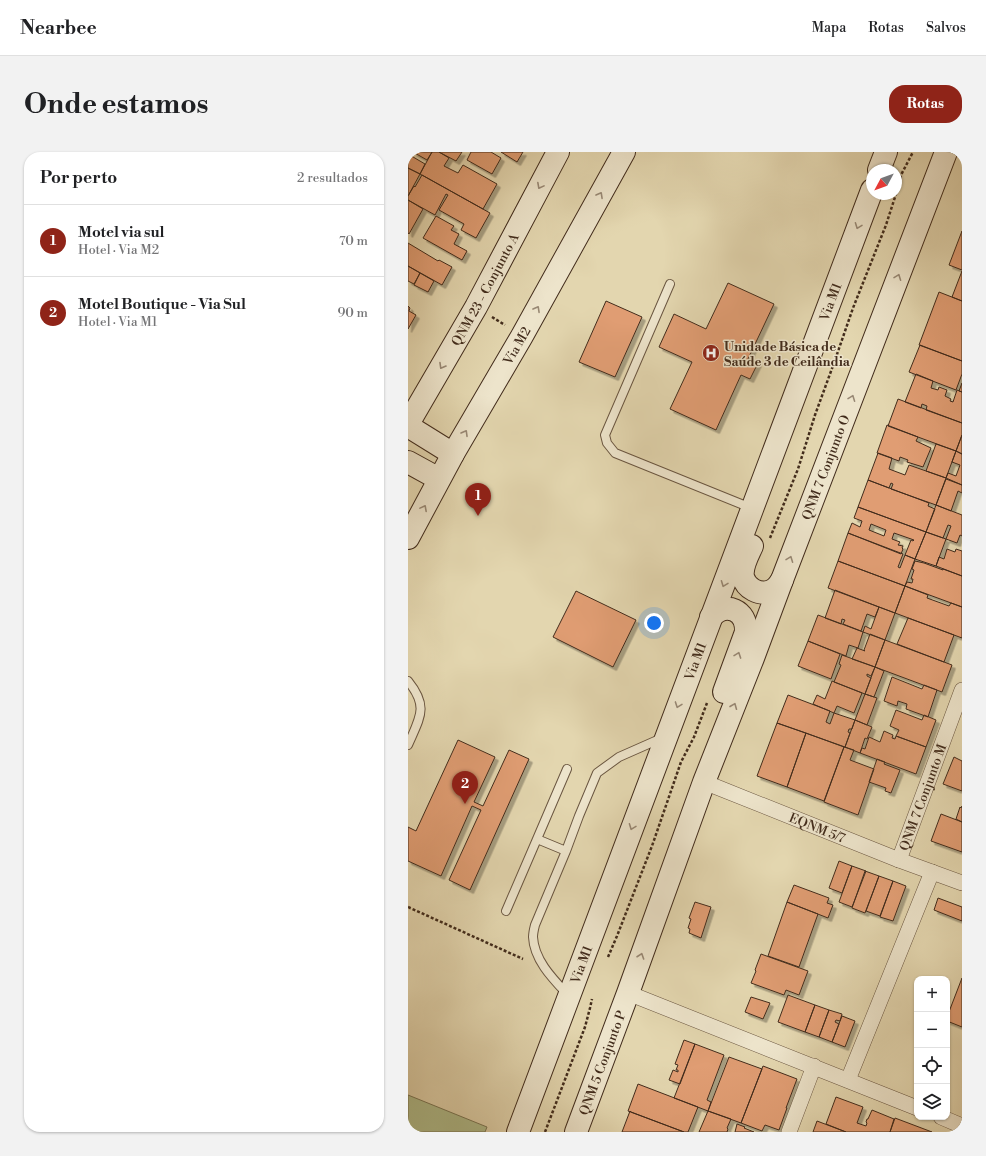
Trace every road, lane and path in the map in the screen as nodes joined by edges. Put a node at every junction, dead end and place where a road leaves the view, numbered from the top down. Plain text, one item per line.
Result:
1 (558, 152) edge
2 (624, 152) edge
3 (886, 152) edge
4 (913, 152) edge
5 (946, 152) edge
6 (881, 164) edge
7 (902, 176) edge
8 (868, 200) edge
9 (670, 284) dead end
10 (476, 307) junction
11 (522, 336) junction
12 (807, 362) junction
13 (408, 425) edge
14 (453, 454) junction
15 (408, 462) edge
16 (439, 479) junction
17 (752, 509) junction
18 (408, 538) edge
19 (782, 580) junction
20 (711, 617) junction
21 (408, 681) edge
22 (962, 690) edge
23 (667, 736) junction
24 (408, 745) edge
25 (567, 769) dead end
26 (704, 782) junction
27 (682, 839) junction
28 (537, 840) junction
29 (566, 851) junction
30 (899, 860) junction
31 (932, 872) junction
32 (962, 883) edge
33 (408, 907) edge
34 (506, 911) dead end
35 (546, 969) junction
36 (628, 993) junction
37 (569, 995) junction
38 (814, 1066) junction
39 (848, 1080) junction
40 (914, 1107) edge
41 (947, 1120) edge
42 (962, 1126) edge
43 (518, 1132) edge
44 (576, 1132) edge
45 (790, 1132) edge

1 -> 10 main road, QNM 23 - Conjunto A
11 -> 2 main road, Via M2
3 - 6 main road
4 - 7 path
19 -> 5 main road, QNM 7 Conjunto O
8 -> 12 main road, Via M1
9 - 17 lane
10 - 11 path
10 -> 13 main road, QNM 23 - Conjunto A
14 -> 11 main road, Via M2
12 - 17 main road, Via M1
12 - 19 main road
13 - 14 main road
14 - 16 main road, Via M2
15 - 16 main road
18 -> 16 main road, Via M2
17 -> 20 main road, Via M1
26 -> 19 main road, QNM 7 Conjunto O
20 -> 23 main road, Via M1
27 -> 20 main road
21 - 24 lane
22 - 30 street, QNM 7 Conjunto M
23 - 29 lane
23 -> 37 main road, Via M1
25 - 28 lane
26 - 27 main road
26 - 30 street, EQNM 5/7
36 -> 27 main road
28 - 29 lane
28 - 34 lane
29 - 35 lane
30 - 31 street, EQNM 5/7
31 - 32 street, EQNM 5/7
31 - 39 street
33 - 35 path
35 - 37 lane
36 - 38 street
36 - 44 main road, QNM 5 Conjunto P
37 - 43 main road, Via M1
38 - 39 street
38 - 45 street
39 - 40 street
41 - 42 street

